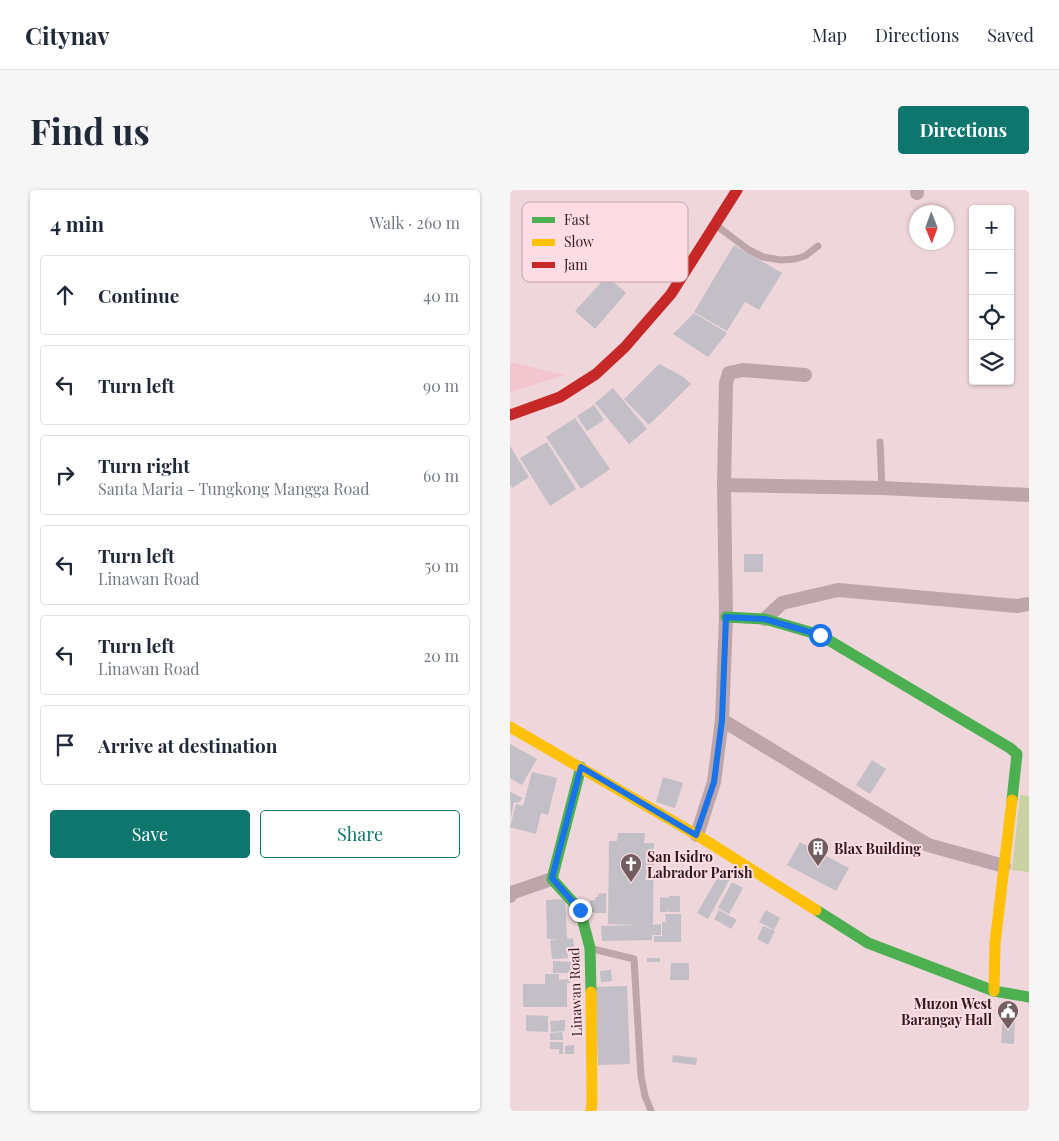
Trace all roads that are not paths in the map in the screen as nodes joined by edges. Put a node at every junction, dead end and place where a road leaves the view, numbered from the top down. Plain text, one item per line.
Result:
1 (737, 190) edge
2 (715, 225) junction
3 (818, 246) dead end
4 (688, 268) edge
5 (679, 282) edge
6 (805, 375) dead end
7 (510, 415) edge
8 (880, 442) dead end
9 (724, 485) junction
10 (882, 488) junction
11 (1029, 495) edge
12 (1029, 604) edge
13 (726, 617) junction
14 (765, 619) junction
15 (722, 720) junction
16 (510, 727) edge
17 (581, 767) junction
18 (696, 835) junction
19 (1004, 866) junction
20 (552, 878) junction
21 (510, 896) edge
22 (590, 948) junction
23 (994, 991) junction
24 (1029, 997) edge
25 (591, 1111) edge
26 (650, 1111) edge

1 - 2 street
2 - 3 lane
2 - 4 street
5 - 7 street
6 - 9 street
8 - 10 lane
9 - 10 street
9 - 13 street
10 - 11 street
12 - 14 street
13 - 14 street
13 - 15 street
14 - 19 street
15 - 18 street
15 - 19 street
16 - 17 street
17 - 18 street
17 - 20 street
18 - 23 street
19 - 23 street
20 - 21 street
20 - 22 street, Linawan Road
22 - 25 street, Linawan Road
22 - 26 lane
23 - 24 street

